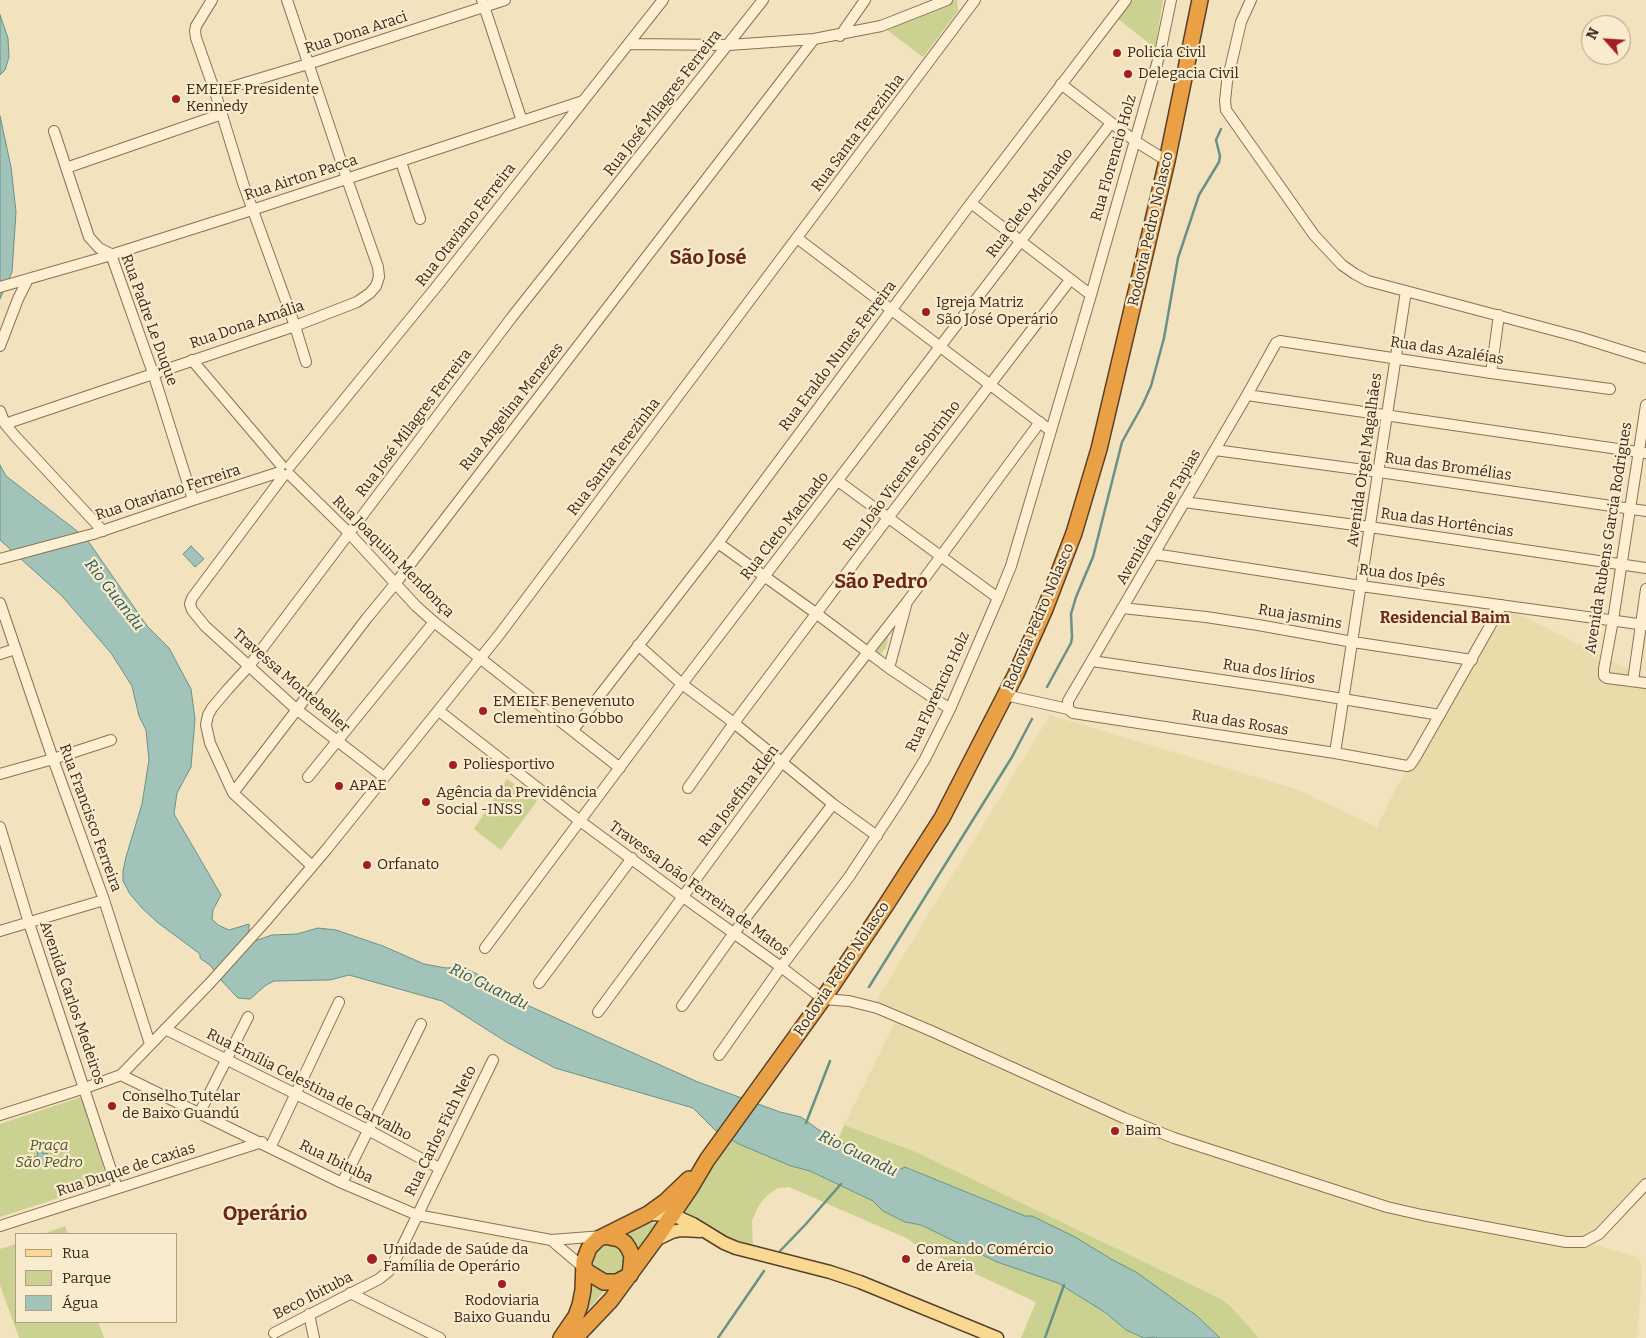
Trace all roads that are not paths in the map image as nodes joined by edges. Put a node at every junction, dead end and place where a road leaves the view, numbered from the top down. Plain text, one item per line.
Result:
1 (212, 0) edge
2 (287, 0) edge
3 (506, 0) edge
4 (663, 0) edge
5 (764, 0) edge
6 (865, 0) edge
7 (947, 0) edge
8 (963, 0) edge
9 (976, 0) edge
10 (1126, 0) edge
11 (1171, 0) edge
12 (1200, 0) edge
13 (1251, 0) edge
14 (483, 4) edge
15 (968, 10) junction
16 (840, 36) junction
17 (814, 39) junction
18 (629, 44) junction
19 (729, 45) junction
20 (308, 64) junction
21 (1061, 84) junction
22 (215, 92) junction
23 (583, 101) junction
24 (222, 114) junction
25 (522, 121) junction
26 (1110, 123) junction
27 (54, 130) dead end
28 (1135, 141) junction
29 (1167, 161) junction
30 (401, 162) junction
31 (66, 168) junction
32 (346, 179) junction
33 (971, 203) junction
34 (252, 210) junction
35 (420, 219) dead end
36 (797, 238) junction
37 (1020, 241) junction
38 (111, 254) junction
39 (28, 279) junction
40 (1070, 280) junction
41 (5, 285) edge
42 (1406, 291) junction
43 (1091, 295) junction
44 (892, 309) junction
45 (1500, 316) junction
46 (295, 326) junction
47 (1280, 341) joint
48 (0, 346) edge
49 (939, 346) junction
50 (1395, 358) junction
51 (1646, 358) edge
52 (192, 360) junction
53 (306, 362) dead end
54 (153, 373) junction
55 (1491, 374) junction
56 (990, 385) junction
57 (1610, 389) dead end
58 (1248, 395) junction
59 (1646, 405) edge
60 (0, 411) edge
61 (1387, 415) junction
62 (1040, 422) junction
63 (5, 424) junction
64 (1051, 431) junction
65 (1215, 450) junction
66 (1642, 453) edge
67 (285, 470) junction
68 (1379, 472) junction
69 (838, 481) junction
70 (193, 500) junction
71 (1184, 502) junction
72 (1630, 509) junction
73 (1646, 511) edge
74 (888, 518) junction
75 (1370, 527) junction
76 (98, 532) junction
77 (350, 533) junction
78 (718, 543) junction
79 (1154, 554) junction
80 (940, 556) junction
81 (2, 558) edge
82 (1621, 564) junction
83 (1646, 568) edge
84 (764, 576) junction
85 (395, 584) junction
86 (1362, 586) junction
87 (1646, 589) edge
88 (192, 598) joint
89 (998, 598) junction
90 (907, 602) junction
91 (0, 603) edge
92 (1502, 605) junction
93 (1122, 608) junction
94 (817, 614) junction
95 (1613, 620) junction
96 (434, 622) junction
97 (1643, 625) edge
98 (1353, 642) junction
99 (638, 645) junction
100 (15, 650) junction
101 (868, 652) junction
102 (0, 654) edge
103 (480, 659) junction
104 (1472, 660) junction
105 (1092, 661) junction
106 (249, 666) junction
107 (889, 668) junction
108 (1633, 681) junction
109 (1646, 683) edge
110 (682, 684) junction
111 (1006, 696) junction
112 (1344, 699) junction
113 (950, 709) junction
114 (1068, 709) junction
115 (296, 710) junction
116 (439, 711) junction
117 (1440, 715) junction
118 (734, 723) junction
119 (573, 730) junction
120 (111, 740) dead end
121 (338, 742) junction
122 (1335, 753) junction
123 (53, 759) junction
124 (782, 762) junction
125 (620, 768) junction
126 (0, 774) edge
127 (308, 777) dead end
128 (384, 777) junction
129 (688, 788) dead end
130 (233, 793) junction
131 (833, 804) junction
132 (580, 821) junction
133 (0, 827) edge
134 (877, 836) junction
135 (632, 858) junction
136 (312, 866) junction
137 (682, 897) junction
138 (104, 900) junction
139 (29, 923) junction
140 (0, 931) edge
141 (734, 933) junction
142 (485, 948) dead end
143 (781, 967) junction
144 (539, 983) dead end
145 (823, 999) junction
146 (339, 1002) dead end
147 (682, 1006) dead end
148 (598, 1012) dead end
149 (248, 1017) dead end
150 (421, 1024) dead end
151 (165, 1029) junction
152 (150, 1044) junction
153 (719, 1055) dead end
154 (227, 1060) junction
155 (493, 1060) dead end
156 (121, 1075) junction
157 (85, 1088) junction
158 (296, 1094) junction
159 (200, 1112) junction
160 (0, 1115) edge
161 (368, 1130) junction
162 (266, 1144) junction
163 (709, 1158) junction
164 (439, 1168) junction
165 (342, 1183) junction
166 (1646, 1184) edge
167 (117, 1188) junction
168 (648, 1214) junction
169 (417, 1215) junction
170 (673, 1215) junction
171 (0, 1226) edge
172 (708, 1233) junction
173 (604, 1236) junction
174 (551, 1240) junction
175 (655, 1240) junction
176 (584, 1268) junction
177 (630, 1275) junction
178 (350, 1293) junction
179 (309, 1314) junction
180 (274, 1333) dead end
181 (314, 1338) edge
182 (440, 1338) edge
183 (561, 1338) edge
184 (575, 1338) edge
185 (997, 1338) edge

1 - 22 street
2 - 20 street
3 - 14 street, Rua Dona Araci
4 - 18 street, Rua Otaviano Ferreira
5 - 19 street, Rua José Milagres Ferreira
6 - 16 street
7 - 16 street
8 - 15 street
9 - 15 street, Rua Santa Terezinha
10 - 21 street, Rua Eraldo Nunes Ferreira
11 - 28 street, Rua Florencio Holz
12 - 29 highway, Rodovia Pedro Nolasco
13 - 42 street
14 - 20 street, Rua Dona Araci
14 - 25 street
15 - 36 street, Rua Santa Terezinha
16 - 17 street
17 - 19 street
17 - 85 street, Rua Angelina Menezes
18 - 19 street
18 - 23 street, Rua Otaviano Ferreira
19 - 77 street, Rua José Milagres Ferreira
20 - 22 street, Rua Dona Araci
20 - 32 street
21 - 26 street
21 - 33 street, Rua Eraldo Nunes Ferreira
22 - 24 street
23 - 25 street, Rua Airton Pacca
23 - 67 street, Rua Otaviano Ferreira
24 - 31 street
24 - 34 street
25 - 30 street, Rua Airton Pacca
26 - 28 street
26 - 37 street, Rua Cleto Machado
27 - 31 street, Rua Padre Le Duque
28 - 29 street
28 - 43 street, Rua Florencio Holz
29 - 111 highway, Rodovia Pedro Nolasco
30 - 32 street, Rua Airton Pacca
30 - 35 street
31 - 38 street, Rua Padre Le Duque
32 - 34 street, Rua Airton Pacca
32 - 46 street, Rua Dona Amália
33 - 37 street
33 - 44 street, Rua Eraldo Nunes Ferreira
34 - 38 street, Rua Airton Pacca
34 - 46 street
36 - 44 street
36 - 103 street, Rua Santa Terezinha
37 - 40 street
37 - 49 street, Rua Cleto Machado
38 - 39 street, Rua Airton Pacca
38 - 54 street, Rua Padre Le Duque
39 - 41 street, Rua Airton Pacca
39 - 48 street
40 - 43 street
40 - 56 street, Rua João Vicente Sobrinho
42 - 45 street
42 - 50 street, Avenida Orgel Magalhães
43 - 64 street, Rua Florencio Holz
44 - 49 street
44 - 78 street, Rua Eraldo Nunes Ferreira
45 - 51 street
45 - 55 street
46 - 52 street, Rua Dona Amália
46 - 53 street
47 - 50 street, Rua das Azaléias
47 - 58 street, Avenida Lacine Tapias
49 - 56 street
49 - 69 street, Rua Cleto Machado
50 - 55 street, Rua das Azaléias
50 - 61 street, Avenida Orgel Magalhães
52 - 54 street, Rua Dona Amália
52 - 67 street, Rua Joaquim Mendonça
54 - 63 street, Rua Dona Amália
54 - 70 street, Rua Padre Le Duque
55 - 57 street, Rua das Azaléias
56 - 62 street
56 - 74 street, Rua João Vicente Sobrinho
58 - 61 street
58 - 65 street, Avenida Lacine Tapias
59 - 66 street, Avenida Rubens Garcia Rodrigues
60 - 63 street
61 - 66 street
61 - 68 street, Avenida Orgel Magalhães
62 - 64 street
62 - 80 street, Rua Josefina Klen
63 - 76 street
64 - 89 street, Rua Florencio Holz
65 - 68 street, Rua das Bromélias
65 - 71 street, Avenida Lacine Tapias
66 - 72 street, Avenida Rubens Garcia Rodrigues
67 - 70 street, Rua Otaviano Ferreira
67 - 77 street, Rua Joaquim Mendonça
67 - 88 street, Rua Otaviano Ferreira
68 - 72 street, Rua das Bromélias
68 - 75 street, Avenida Orgel Magalhães
69 - 74 street
69 - 84 street, Rua Cleto Machado
70 - 76 street, Rua Otaviano Ferreira
71 - 75 street, Rua das Hortências
71 - 79 street, Avenida Lacine Tapias
72 - 73 street, Rua das Bromélias
72 - 82 street, Avenida Rubens Garcia Rodrigues
74 - 80 street
74 - 94 street, Rua João Vicente Sobrinho
75 - 82 street, Rua das Hortências
75 - 86 street, Avenida Orgel Magalhães
76 - 81 street, Rua Otaviano Ferreira
77 - 85 street, Rua Joaquim Mendonça
77 - 106 street, Rua José Milagres Ferreira
78 - 84 street
78 - 99 street, Rua Eraldo Nunes Ferreira
79 - 86 street, Rua dos Ipês
79 - 93 street, Avenida Lacine Tapias
80 - 89 street
80 - 90 street, Rua Josefina Klen
82 - 83 street, Rua das Hortências
82 - 95 street, Avenida Rubens Garcia Rodrigues
84 - 94 street
84 - 110 street, Rua Cleto Machado
85 - 96 street, Rua Joaquim Mendonça
85 - 115 street, Rua Angelina Menezes
86 - 92 street, Rua dos Ipês
86 - 98 street, Avenida Orgel Magalhães
87 - 97 street
88 - 106 street, Travessa Montebeller
89 - 113 street, Rua Florencio Holz
90 - 101 street, Rua Josefina Klen
90 - 107 street
91 - 100 street, Rua Francisco Ferreira
92 - 95 street, Rua dos Ipês
92 - 104 street
93 - 98 street, Rua jasmins
93 - 105 street, Avenida Lacine Tapias
94 - 101 street
94 - 118 street, Rua João Vicente Sobrinho
95 - 97 street, Rua dos Ipês
95 - 108 street, Avenida Rubens Garcia Rodrigues
96 - 103 street, Rua Joaquim Mendonça
96 - 121 street
97 - 108 street
98 - 104 street, Rua jasmins
98 - 112 street, Avenida Orgel Magalhães
99 - 110 street
99 - 119 street, Rua Eraldo Nunes Ferreira
100 - 102 street
100 - 123 street, Rua Francisco Ferreira
101 - 107 street
101 - 124 street, Rua Josefina Klen
103 - 116 street, Rua Santa Terezinha
103 - 119 street, Rua Joaquim Mendonça
104 - 117 street
105 - 112 street, Rua dos lírios
105 - 114 street, Avenida Lacine Tapias
106 - 115 street, Travessa Montebeller
106 - 130 street, Rua José Milagres Ferreira
107 - 113 street
108 - 109 street
110 - 118 street
110 - 125 street, Rua Cleto Machado
111 - 114 street, Rua das Rosas
111 - 145 highway, Rodovia Pedro Nolasco
112 - 117 street, Rua dos lírios
112 - 122 street, Avenida Orgel Magalhães
113 - 134 street, Rua Florencio Holz
114 - 122 street, Rua das Rosas
115 - 121 street, Travessa Montebeller
115 - 130 street, Rua Angelina Menezes
116 - 128 street, Rua Santa Terezinha
116 - 132 street, Travessa João Ferreira de Matos
117 - 122 street, Rua das Rosas
118 - 124 street
118 - 129 street, Rua João Vicente Sobrinho
119 - 125 street, Rua Joaquim Mendonça
120 - 123 street
121 - 127 street
121 - 128 street, Travessa Montebeller
123 - 126 street
123 - 138 street, Rua Francisco Ferreira
124 - 131 street
124 - 137 street, Rua Josefina Klen
125 - 132 street, Rua Cleto Machado
128 - 136 street, Rua Santa Terezinha
130 - 136 street, Rua José Milagres Ferreira
131 - 134 street
131 - 141 street
132 - 135 street, Travessa João Ferreira de Matos
132 - 142 street, Rua Cleto Machado
133 - 139 street, Avenida Carlos Medeiros
134 - 143 street, Rua Florencio Holz
135 - 137 street, Travessa João Ferreira de Matos
135 - 144 street
136 - 151 street, Rua Santa Terezinha
137 - 141 street, Travessa João Ferreira de Matos
137 - 148 street, Rua Josefina Klen
138 - 139 street
138 - 152 street, Rua Francisco Ferreira
139 - 140 street
139 - 157 street, Avenida Carlos Medeiros
141 - 143 street, Travessa João Ferreira de Matos
141 - 147 street
143 - 145 street, Travessa João Ferreira de Matos
143 - 153 street, Rua Florencio Holz
145 - 163 highway, Rodovia Pedro Nolasco
145 - 166 street
146 - 158 street
149 - 154 street
150 - 161 street
151 - 152 street, Rua Santa Terezinha
151 - 154 street, Rua Emília Celestina de Carvalho
152 - 156 street, Rua Santa Terezinha
154 - 158 street, Rua Emília Celestina de Carvalho
154 - 159 street
155 - 164 street, Rua Carlos Fich Neto
156 - 157 street
156 - 159 street, Rua Ibituba
157 - 160 street
157 - 167 street, Avenida Carlos Medeiros
158 - 161 street, Rua Emília Celestina de Carvalho
158 - 162 street
159 - 162 street, Rua Ibituba
161 - 164 street, Rua Emília Celestina de Carvalho
161 - 165 street
162 - 165 street, Rua Ibituba
162 - 167 street, Rua Duque de Caxias
163 - 168 highway, Rodovia Pedro Nolasco
163 - 170 highway, Rodovia Pedro Nolasco
164 - 169 street, Rua Carlos Fich Neto
165 - 169 street, Rua Ibituba
167 - 171 street, Rua Duque de Caxias
168 - 170 main road
168 - 173 highway, Rodovia Pedro Nolasco
169 - 174 street, Rua Ibituba
169 - 178 street, Beco Ibituba
170 - 172 main road
170 - 175 highway, Rodovia Pedro Nolasco
172 - 175 main road
172 - 185 main road
173 - 174 street, Rua Ibituba
173 - 176 highway
173 - 177 highway
174 - 176 street, Rua Ibituba
175 - 177 highway, Rodovia Pedro Nolasco
176 - 177 highway
176 - 183 highway
177 - 184 highway, Rodovia Pedro Nolasco
178 - 179 street, Beco Ibituba
178 - 182 street
179 - 180 street, Beco Ibituba
179 - 181 street

